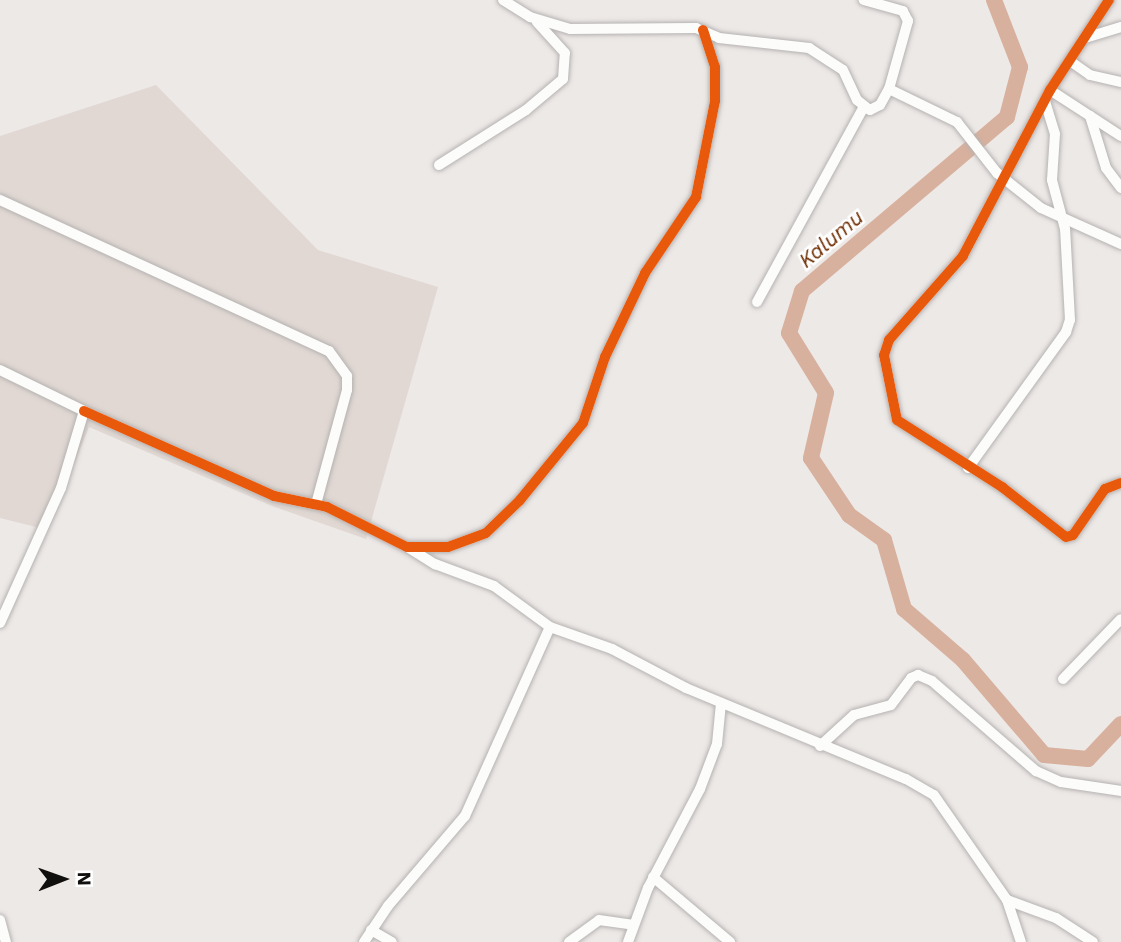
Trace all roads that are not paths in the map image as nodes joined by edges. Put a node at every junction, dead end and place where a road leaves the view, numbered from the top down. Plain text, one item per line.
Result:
1 (503, 0) edge
2 (864, 0) edge
3 (1109, 0) edge
4 (530, 17) junction
5 (1121, 27) edge
6 (703, 30) junction
7 (1085, 38) junction
8 (1070, 61) junction
9 (1121, 82) edge
10 (889, 89) junction
11 (1050, 90) junction
12 (1045, 102) junction
13 (863, 108) junction
14 (1090, 116) junction
15 (1121, 136) edge
16 (439, 165) dead end
17 (1006, 181) junction
18 (1121, 188) edge
19 (0, 200) edge
20 (1063, 220) junction
21 (1121, 244) edge
22 (757, 302) dead end
23 (0, 370) edge
24 (84, 411) junction
25 (968, 468) junction
26 (1121, 483) edge
27 (316, 504) junction
28 (407, 547) junction
29 (1121, 619) edge
30 (0, 623) edge
31 (550, 627) junction
32 (1063, 679) dead end
33 (721, 703) junction
34 (820, 746) junction
35 (1121, 791) edge
36 (653, 877) junction
37 (1007, 900) junction
38 (0, 920) edge
39 (634, 925) junction
40 (371, 930) junction
41 (6, 942) edge
42 (364, 942) edge
43 (392, 942) edge
44 (569, 942) edge
45 (628, 942) edge
46 (730, 942) edge
47 (1021, 942) edge
48 (1093, 942) edge

1 - 4 street
2 - 10 street
3 - 7 street
4 - 6 street
4 - 16 street
5 - 7 street
6 - 13 street
6 - 28 street
7 - 8 street
8 - 9 street
8 - 11 street
10 - 13 street
10 - 17 street
11 - 12 street
11 - 14 street
12 - 17 street
12 - 20 street
13 - 22 street
14 - 15 street
14 - 18 street
17 - 20 street
17 - 25 street
19 - 27 street
20 - 21 street
20 - 25 street
23 - 24 street
24 - 27 street
24 - 30 street
25 - 26 street
27 - 28 street
28 - 31 street
29 - 32 street
31 - 33 street
31 - 40 street
33 - 34 street
33 - 36 street
34 - 35 street
34 - 37 street
36 - 39 street
36 - 46 street
37 - 47 street
37 - 48 street
38 - 41 street
39 - 44 street
39 - 45 street
40 - 42 street
40 - 43 street

